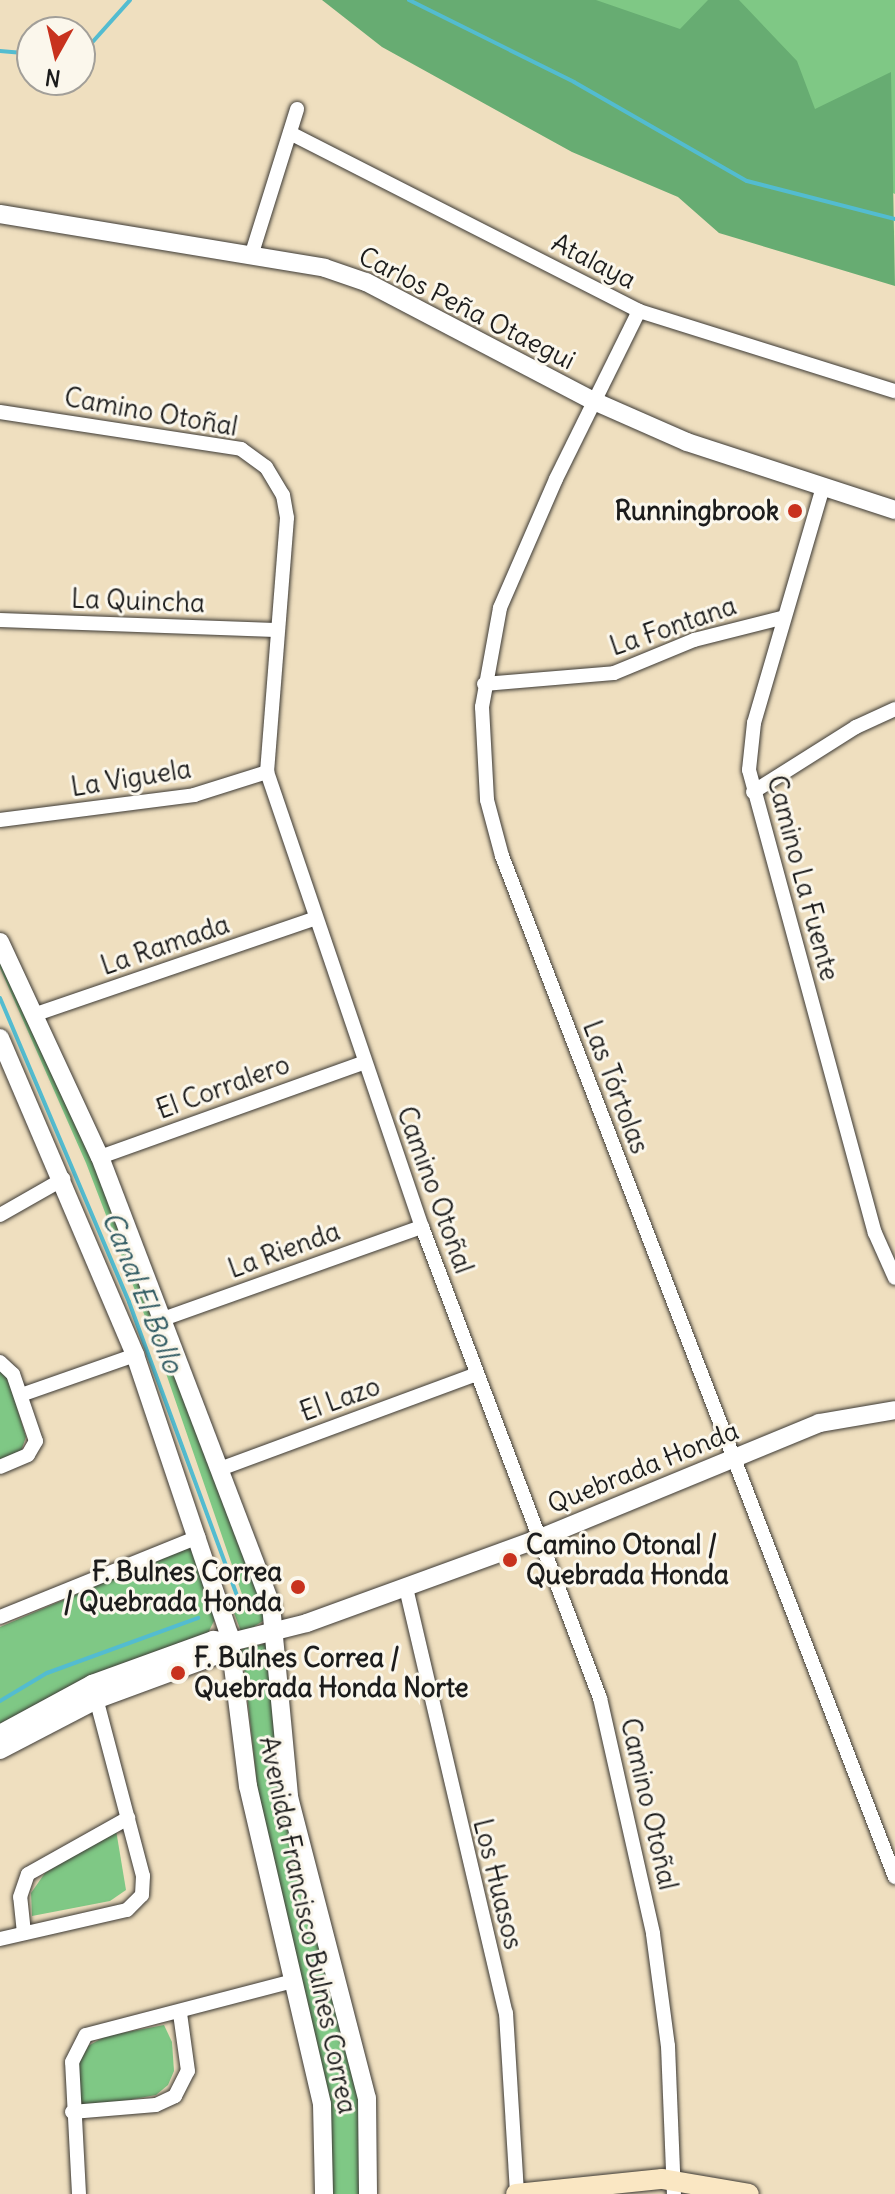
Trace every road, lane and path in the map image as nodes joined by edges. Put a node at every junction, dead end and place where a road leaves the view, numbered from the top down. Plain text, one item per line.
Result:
1 (297, 109) dead end
2 (290, 133) junction
3 (0, 214) edge
4 (252, 253) junction
5 (639, 311) junction
6 (895, 391) edge
7 (596, 402) junction
8 (0, 412) edge
9 (823, 487) junction
10 (895, 510) edge
11 (781, 618) junction
12 (0, 620) edge
13 (275, 630) junction
14 (484, 684) junction
15 (895, 709) edge
16 (267, 772) junction
17 (753, 792) junction
18 (0, 820) edge
19 (313, 919) junction
20 (0, 942) edge
21 (33, 1015) junction
22 (0, 1038) edge
23 (363, 1063) junction
24 (100, 1157) junction
25 (63, 1179) junction
26 (0, 1215) edge
27 (422, 1227) junction
28 (895, 1278) edge
29 (163, 1319) junction
30 (135, 1355) junction
31 (0, 1362) edge
32 (477, 1374) junction
33 (21, 1395) junction
34 (895, 1410) edge
35 (733, 1458) junction
36 (0, 1467) edge
37 (220, 1469) junction
38 (198, 1537) junction
39 (543, 1537) junction
40 (406, 1588) junction
41 (0, 1617) edge
42 (277, 1632) junction
43 (231, 1642) junction
44 (95, 1692) junction
45 (0, 1734) edge
46 (0, 1750) edge
47 (128, 1818) junction
48 (895, 1877) edge
49 (24, 1933) junction
50 (0, 1939) edge
51 (294, 1981) junction
52 (180, 2013) junction
53 (72, 2112) junction
54 (675, 2187) edge
55 (79, 2194) edge
56 (324, 2194) edge
57 (368, 2194) edge
58 (517, 2194) edge
59 (749, 2194) edge

1 - 2 street
2 - 4 street
2 - 5 street, Atalaya
3 - 4 street, Carlos Peña Otaegui
4 - 7 street, Carlos Peña Otaegui
5 - 6 street, Atalaya
5 - 7 street, Las Tórtolas
7 - 9 street, Carlos Peña Otaegui
7 - 14 street, Las Tórtolas
8 - 13 street, Camino Otoñal
9 - 10 street, Carlos Peña Otaegui
9 - 11 street, Camino La Fuente
11 - 14 street, La Fontana
11 - 17 street, Camino La Fuente
12 - 13 street, La Quincha
13 - 16 street, Camino Otoñal
14 - 35 street, Las Tórtolas
15 - 17 street
16 - 18 street, La Viguela
16 - 19 street, Camino Otoñal
17 - 28 street, Camino La Fuente
19 - 21 street, La Ramada
19 - 23 street, Camino Otoñal
20 - 21 street, Avenida Francisco Bulnes Correa
21 - 24 street, Avenida Francisco Bulnes Correa
22 - 25 street, Avenida Francisco Bulnes Correa
23 - 24 street, El Corralero
23 - 27 street, Camino Otoñal
24 - 29 street, Avenida Francisco Bulnes Correa
25 - 26 street
25 - 30 street, Avenida Francisco Bulnes Correa
27 - 29 street, La Rienda
27 - 32 street, Camino Otoñal
29 - 37 street, Avenida Francisco Bulnes Correa
30 - 33 street
30 - 38 street, Avenida Francisco Bulnes Correa
31 - 33 street
32 - 37 street, El Lazo
32 - 39 street, Camino Otoñal
33 - 36 street
34 - 35 street, Quebrada Honda
35 - 39 street, Quebrada Honda
35 - 48 street, Las Tórtolas
37 - 42 street, Avenida Francisco Bulnes Correa
38 - 41 street
38 - 43 street, Avenida Francisco Bulnes Correa
39 - 40 street, Quebrada Honda
39 - 54 street, Camino Otoñal
40 - 42 street, Quebrada Honda
40 - 58 street, Los Huasos
42 - 43 street, Quebrada Honda
42 - 57 street, Avenida Francisco Bulnes Correa
43 - 44 street, Quebrada Honda
43 - 51 street, Avenida Francisco Bulnes Correa
44 - 45 street
44 - 46 street
44 - 47 street
47 - 49 street
47 - 49 street
49 - 50 street
51 - 52 street
51 - 56 street, Avenida Francisco Bulnes Correa
52 - 53 street
52 - 53 street
53 - 55 street
54 - 58 main road
54 - 59 main road

